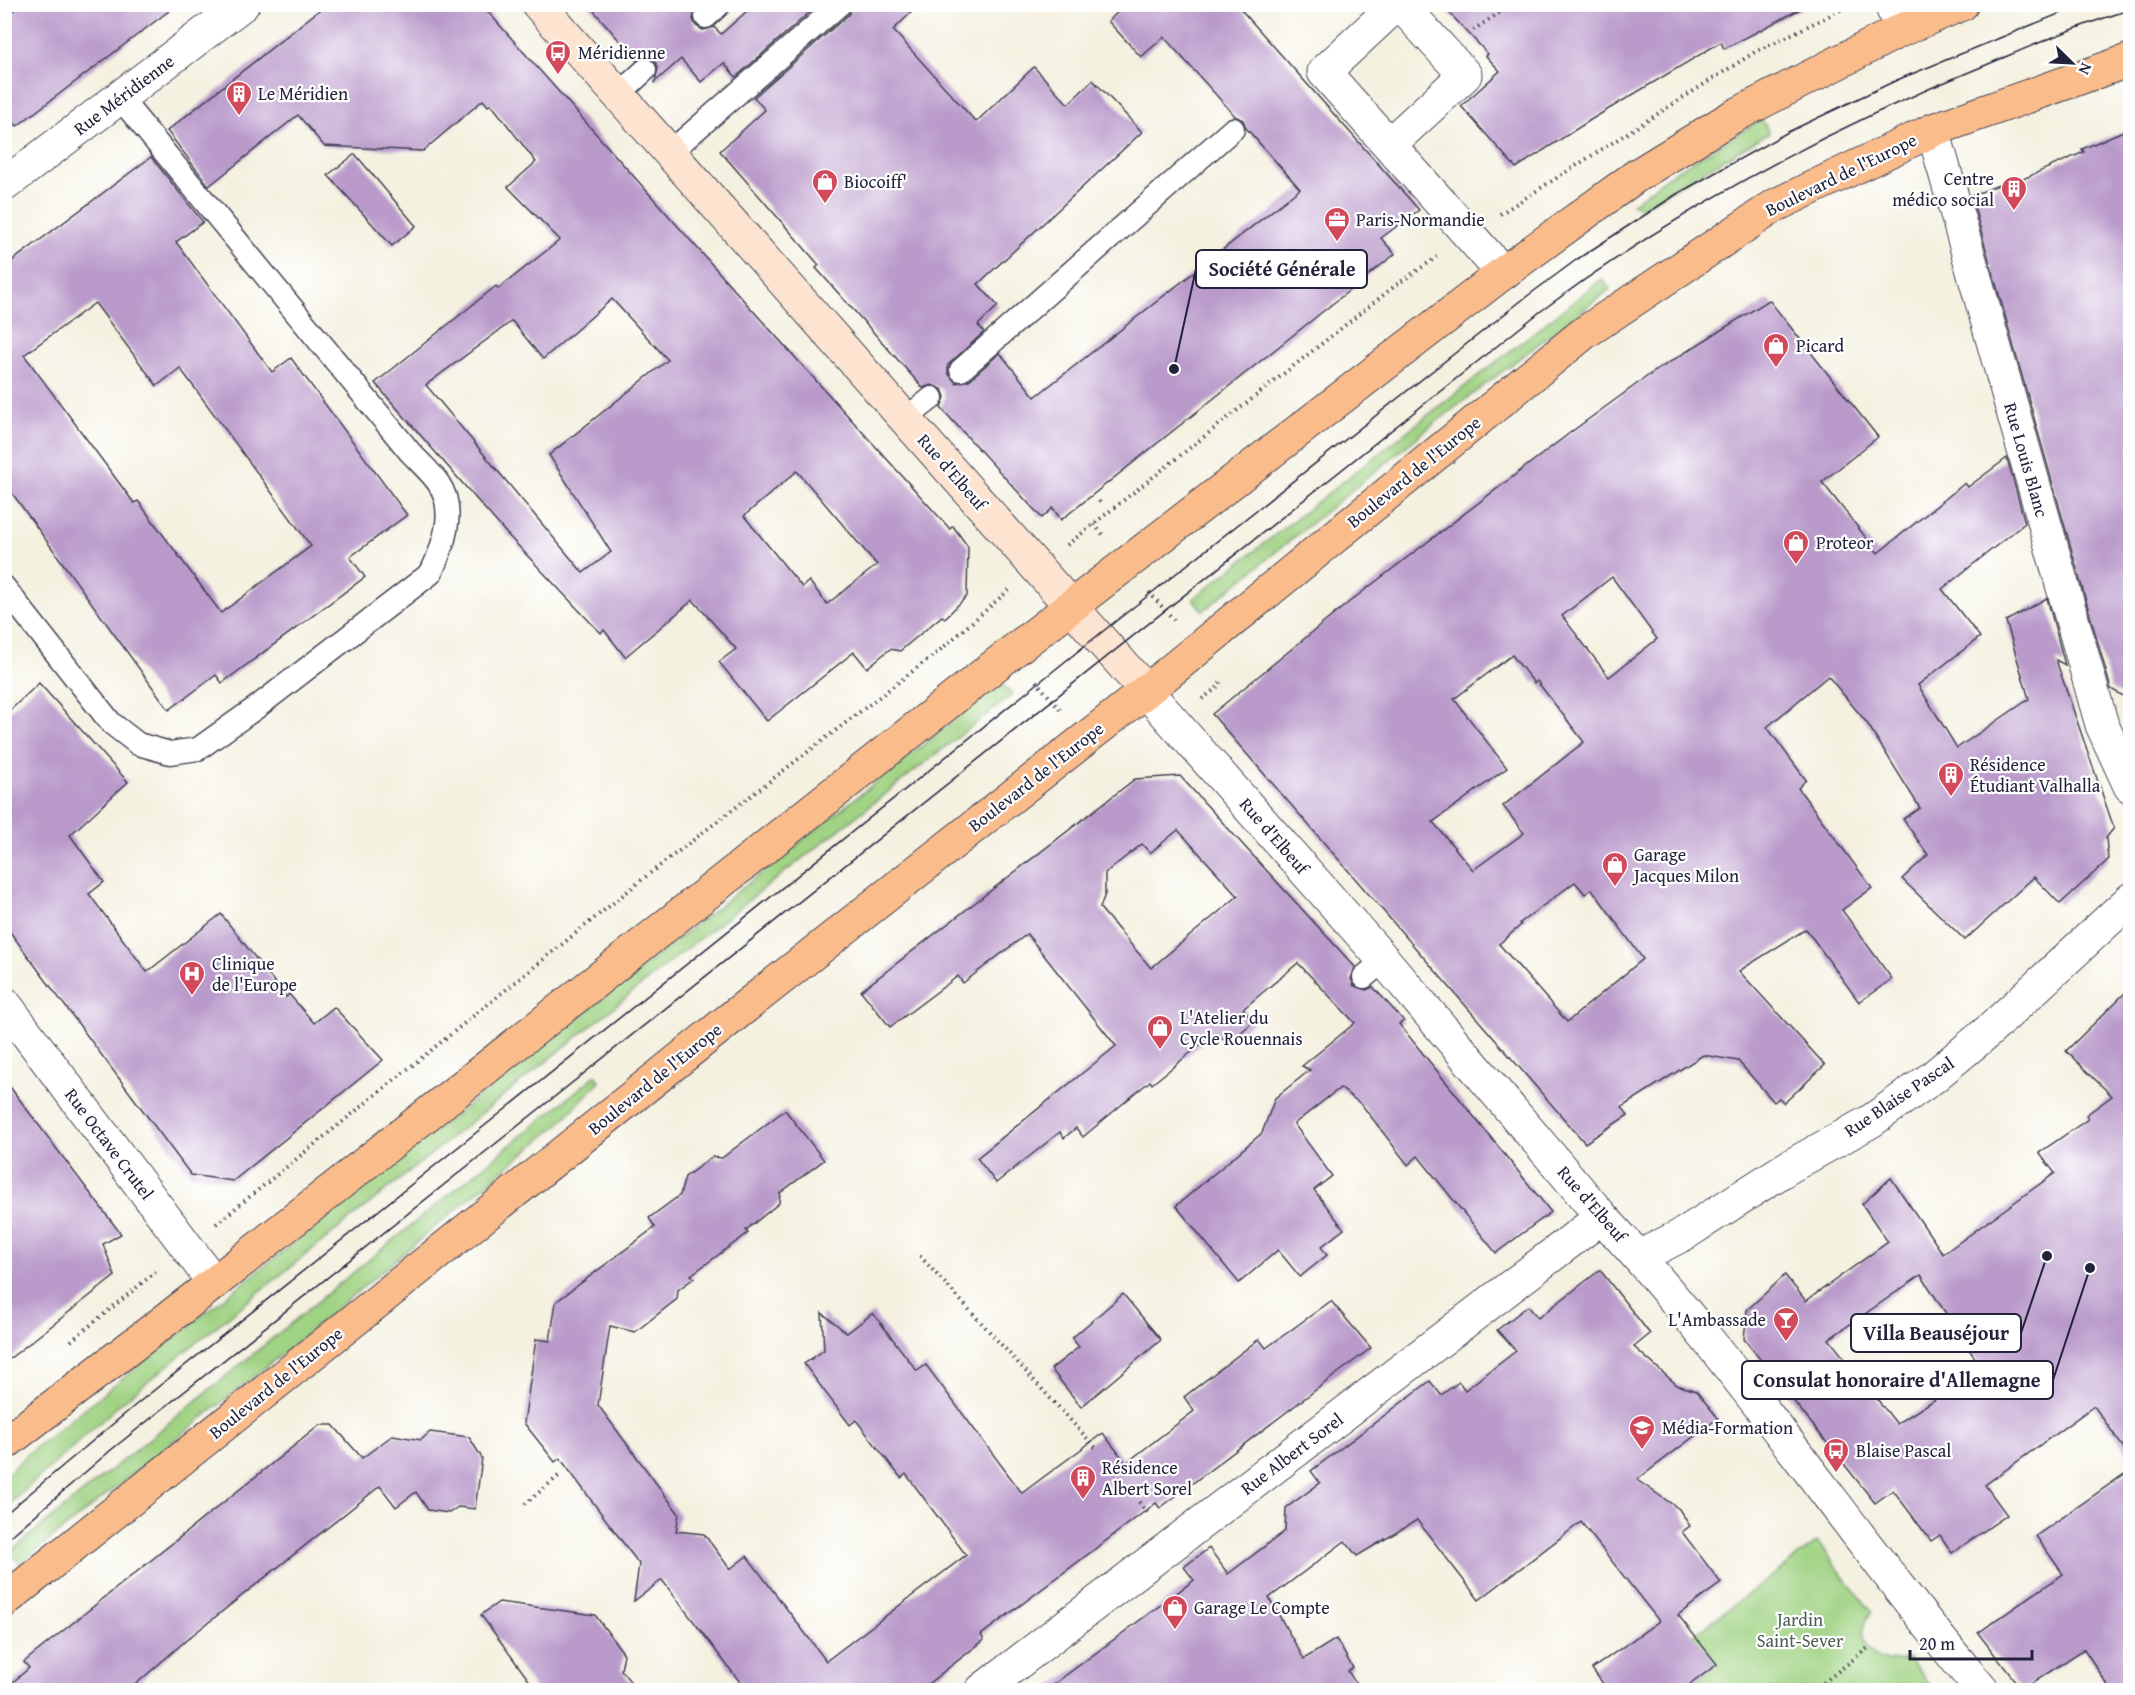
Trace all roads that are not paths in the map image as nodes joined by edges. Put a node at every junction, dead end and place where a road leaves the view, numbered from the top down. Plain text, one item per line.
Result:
1 (243, 4) edge
2 (538, 4) edge
3 (840, 4) edge
4 (1399, 4) edge
5 (1962, 4) edge
6 (1896, 17) edge
7 (2130, 60) edge
8 (645, 70) dead end
9 (618, 95) junction
10 (120, 98) junction
11 (1233, 129) dead end
12 (1933, 130) junction
13 (1390, 144) junction
14 (669, 153) junction
15 (4, 185) edge
16 (1503, 273) junction
17 (961, 370) dead end
18 (932, 398) dead end
19 (905, 419) junction
20 (4, 587) edge
21 (1072, 607) junction
22 (1146, 691) junction
23 (2130, 786) edge
24 (2130, 900) edge
25 (4, 1003) edge
26 (1602, 1217) junction
27 (1639, 1257) junction
28 (214, 1283) junction
29 (4, 1444) edge
30 (4, 1601) edge
31 (982, 1690) edge
32 (1982, 1690) edge

1 - 10 street, Rue Méridienne
2 - 9 main road, Rue d'Elbeuf
3 - 14 lane
4 - 13 street
4 - 13 street
5 - 6 main road
6 - 16 main road
7 - 12 main road, Boulevard de l'Europe
8 - 9 lane
9 - 14 main road, Rue d'Elbeuf
10 - 15 street, Rue Méridienne
10 - 20 lane
11 - 17 lane
12 - 22 main road, Boulevard de l'Europe
12 - 23 street, Rue Louis Blanc
13 - 16 street
14 - 19 main road, Rue d'Elbeuf
16 - 21 main road
18 - 19 lane
19 - 21 main road, Rue d'Elbeuf
21 - 22 main road, Rue d'Elbeuf
21 - 28 main road
22 - 26 street, Rue d'Elbeuf
22 - 30 main road, Boulevard de l'Europe
24 - 27 street, Rue Blaise Pascal
25 - 28 street, Rue Octave Crutel
26 - 27 street, Rue d'Elbeuf
26 - 31 street, Rue Albert Sorel
27 - 32 street, Rue d'Elbeuf
28 - 29 main road

